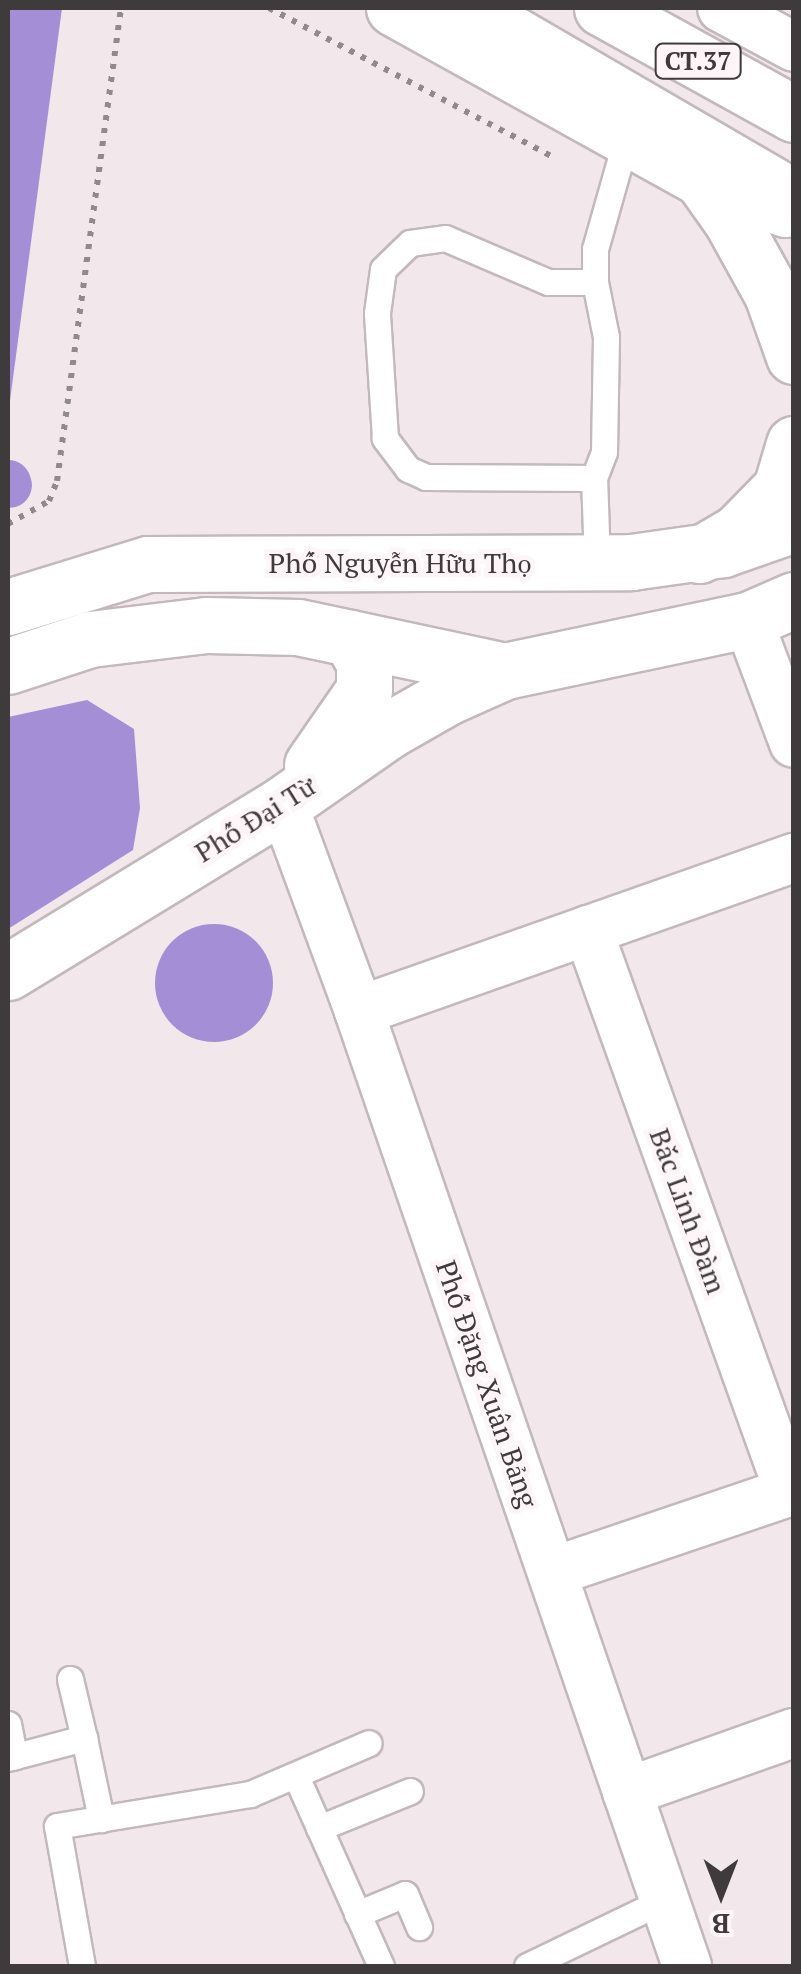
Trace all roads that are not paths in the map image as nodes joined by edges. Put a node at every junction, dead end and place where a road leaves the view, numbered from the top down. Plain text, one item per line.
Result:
1 (468, 8) edge
2 (602, 8) edge
3 (722, 8) edge
4 (397, 9) edge
5 (794, 46) edge
6 (794, 114) edge
7 (620, 159) junction
8 (702, 179) junction
9 (794, 198) edge
10 (794, 212) edge
11 (595, 282) junction
12 (794, 356) edge
13 (794, 444) edge
14 (594, 478) junction
15 (794, 524) edge
16 (699, 554) junction
17 (596, 562) junction
18 (8, 607) edge
19 (771, 610) edge
20 (350, 638) junction
21 (8, 666) edge
22 (506, 671) junction
23 (794, 743) edge
24 (283, 804) junction
25 (794, 858) edge
26 (588, 930) junction
27 (8, 972) edge
28 (359, 1011) junction
29 (791, 1490) edge
30 (552, 1572) junction
31 (70, 1679) dead end
32 (8, 1724) edge
33 (84, 1738) junction
34 (369, 1743) dead end
35 (791, 1744) edge
36 (11, 1757) edge
37 (296, 1776) junction
38 (410, 1791) dead end
39 (627, 1792) junction
40 (101, 1819) junction
41 (319, 1828) junction
42 (664, 1900) junction
43 (357, 1914) junction
44 (419, 1927) dead end
45 (82, 1966) edge
46 (381, 1966) edge
47 (528, 1966) edge
48 (686, 1966) edge

1 - 9 main road
2 - 6 main road, CT.37
3 - 5 street
4 - 7 main road
7 - 8 main road
7 - 11 lane
8 - 10 main road
8 - 12 main road
11 - 14 lane
11 - 14 lane
13 - 16 main road
14 - 17 lane
15 - 16 main road, Phố Nguyễn Hữu Thọ
16 - 17 main road, Phố Nguyễn Hữu Thọ
17 - 18 main road, Phố Nguyễn Hữu Thọ
19 - 22 main road
19 - 23 street
20 - 21 main road
20 - 22 main road
20 - 24 main road
22 - 24 main road, Phố Đại Từ
24 - 27 main road, Phố Đại Từ
24 - 28 street, Phố Đặng Xuân Bảng
25 - 26 street
26 - 28 street
26 - 29 street, Bắc Linh Đàm
28 - 30 street, Phố Đặng Xuân Bảng
29 - 30 street, Bắc Linh Đàm
30 - 39 street, Phố Đặng Xuân Bảng
31 - 33 lane
32 - 36 lane
33 - 36 lane
33 - 40 lane
34 - 37 lane
35 - 39 street
37 - 40 lane
37 - 41 lane
38 - 41 lane
39 - 42 street, Phố Đặng Xuân Bảng
40 - 45 lane
41 - 43 lane
42 - 47 lane
42 - 48 street, Phố Đặng Xuân Bảng
43 - 44 lane
43 - 46 lane

